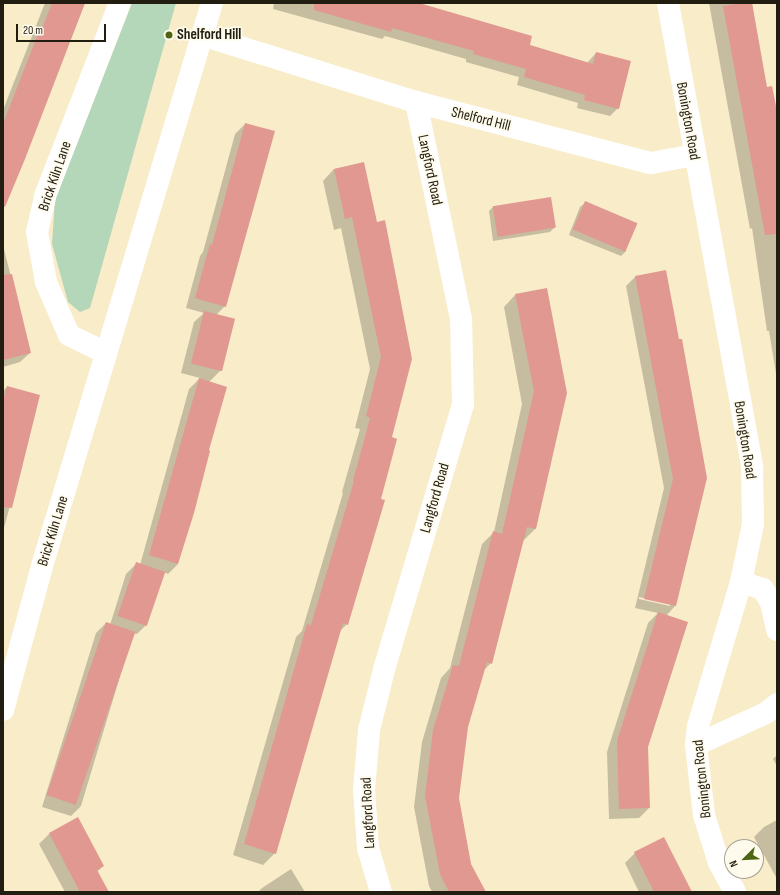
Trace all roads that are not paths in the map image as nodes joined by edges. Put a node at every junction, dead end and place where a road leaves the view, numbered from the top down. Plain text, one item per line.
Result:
1 (120, 3) edge
2 (212, 3) edge
3 (668, 3) edge
4 (202, 35) junction
5 (416, 102) junction
6 (694, 155) junction
7 (106, 353) junction
8 (741, 582) junction
9 (777, 630) edge
10 (777, 704) edge
11 (3, 710) edge
12 (696, 745) junction
13 (381, 892) edge
14 (735, 892) edge

1 - 7 street, Brick Kiln Lane
2 - 4 street, Brick Kiln Lane
3 - 6 street, Bonington Road
4 - 5 street, Shelford Hill
4 - 7 street, Brick Kiln Lane
5 - 6 street, Shelford Hill
5 - 13 street, Langford Road
6 - 8 street, Bonington Road
7 - 11 street, Brick Kiln Lane
8 - 9 street
8 - 12 street, Bonington Road
10 - 12 street
12 - 14 street, Bonington Road

